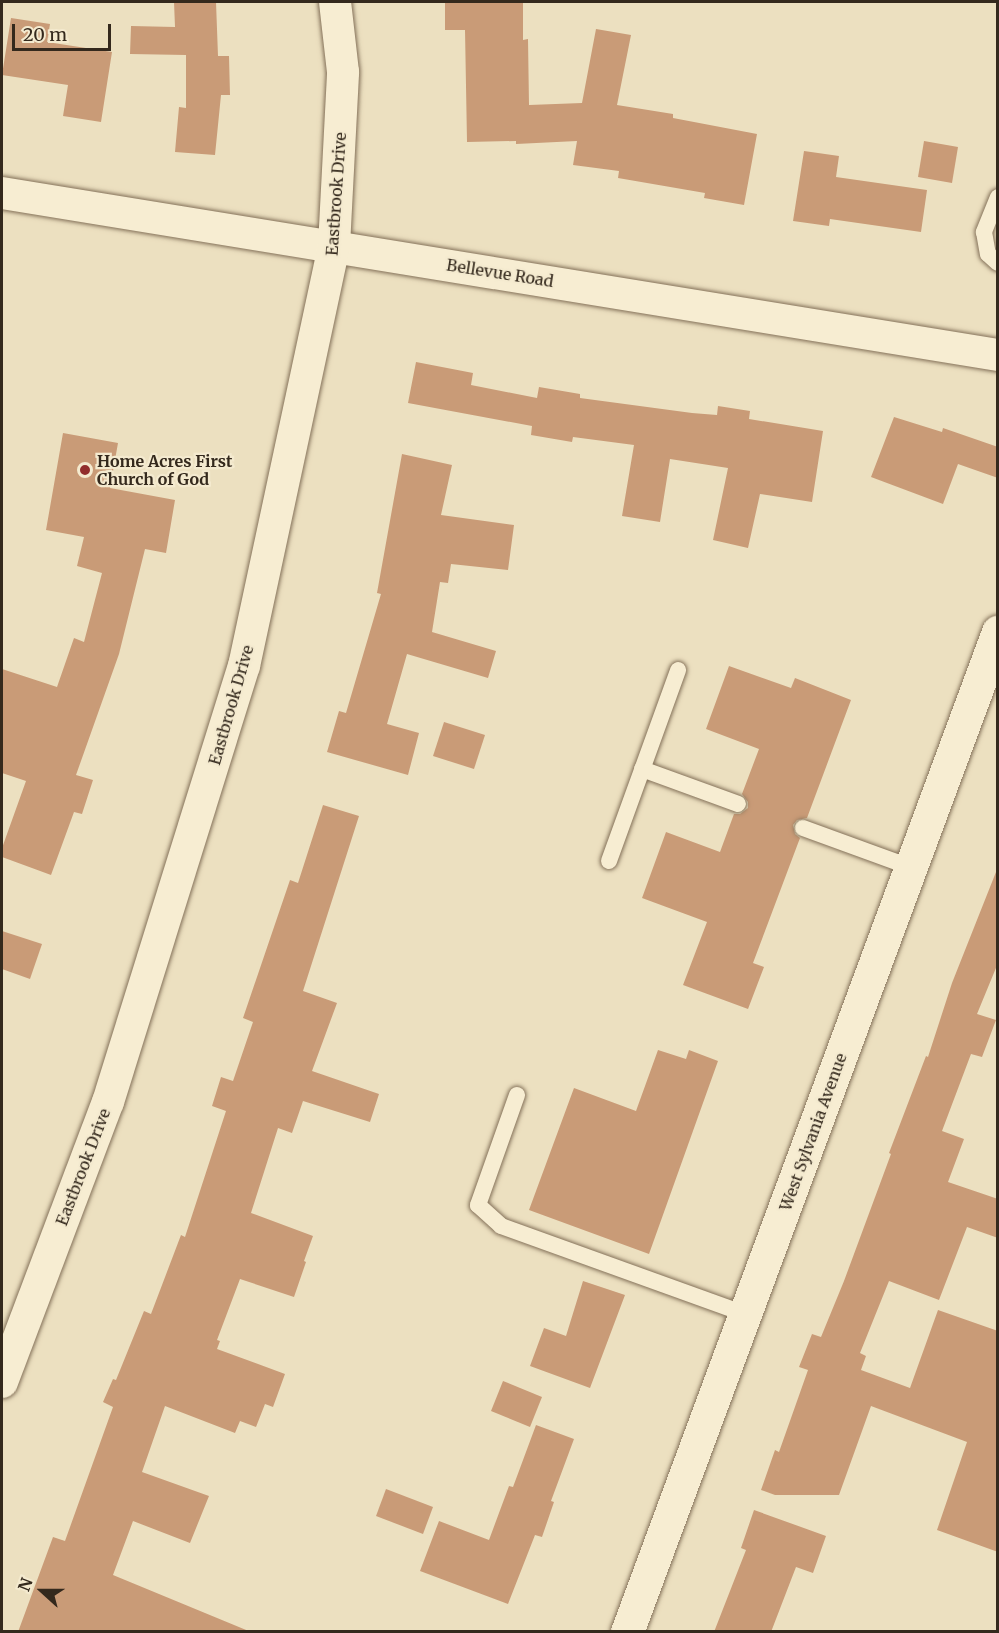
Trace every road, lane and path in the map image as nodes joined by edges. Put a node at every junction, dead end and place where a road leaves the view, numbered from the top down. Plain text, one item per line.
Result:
1 (335, 2) edge
2 (2, 194) edge
3 (998, 197) edge
4 (334, 246) junction
5 (998, 263) edge
6 (998, 356) edge
7 (998, 632) edge
8 (678, 670) dead end
9 (642, 768) junction
10 (738, 804) dead end
11 (803, 828) dead end
12 (609, 861) dead end
13 (910, 867) junction
14 (517, 1095) dead end
15 (745, 1314) junction
16 (2, 1382) edge
17 (627, 1632) edge

1 - 4 street, Eastbrook Drive
2 - 4 street, Bellevue Road
3 - 5 lane
4 - 6 street, Bellevue Road
4 - 16 street, Eastbrook Drive
7 - 13 main road, West Sylvania Avenue
8 - 9 lane
9 - 10 lane
9 - 12 lane
11 - 13 lane
13 - 15 main road, West Sylvania Avenue
14 - 15 lane
15 - 17 main road, West Sylvania Avenue

